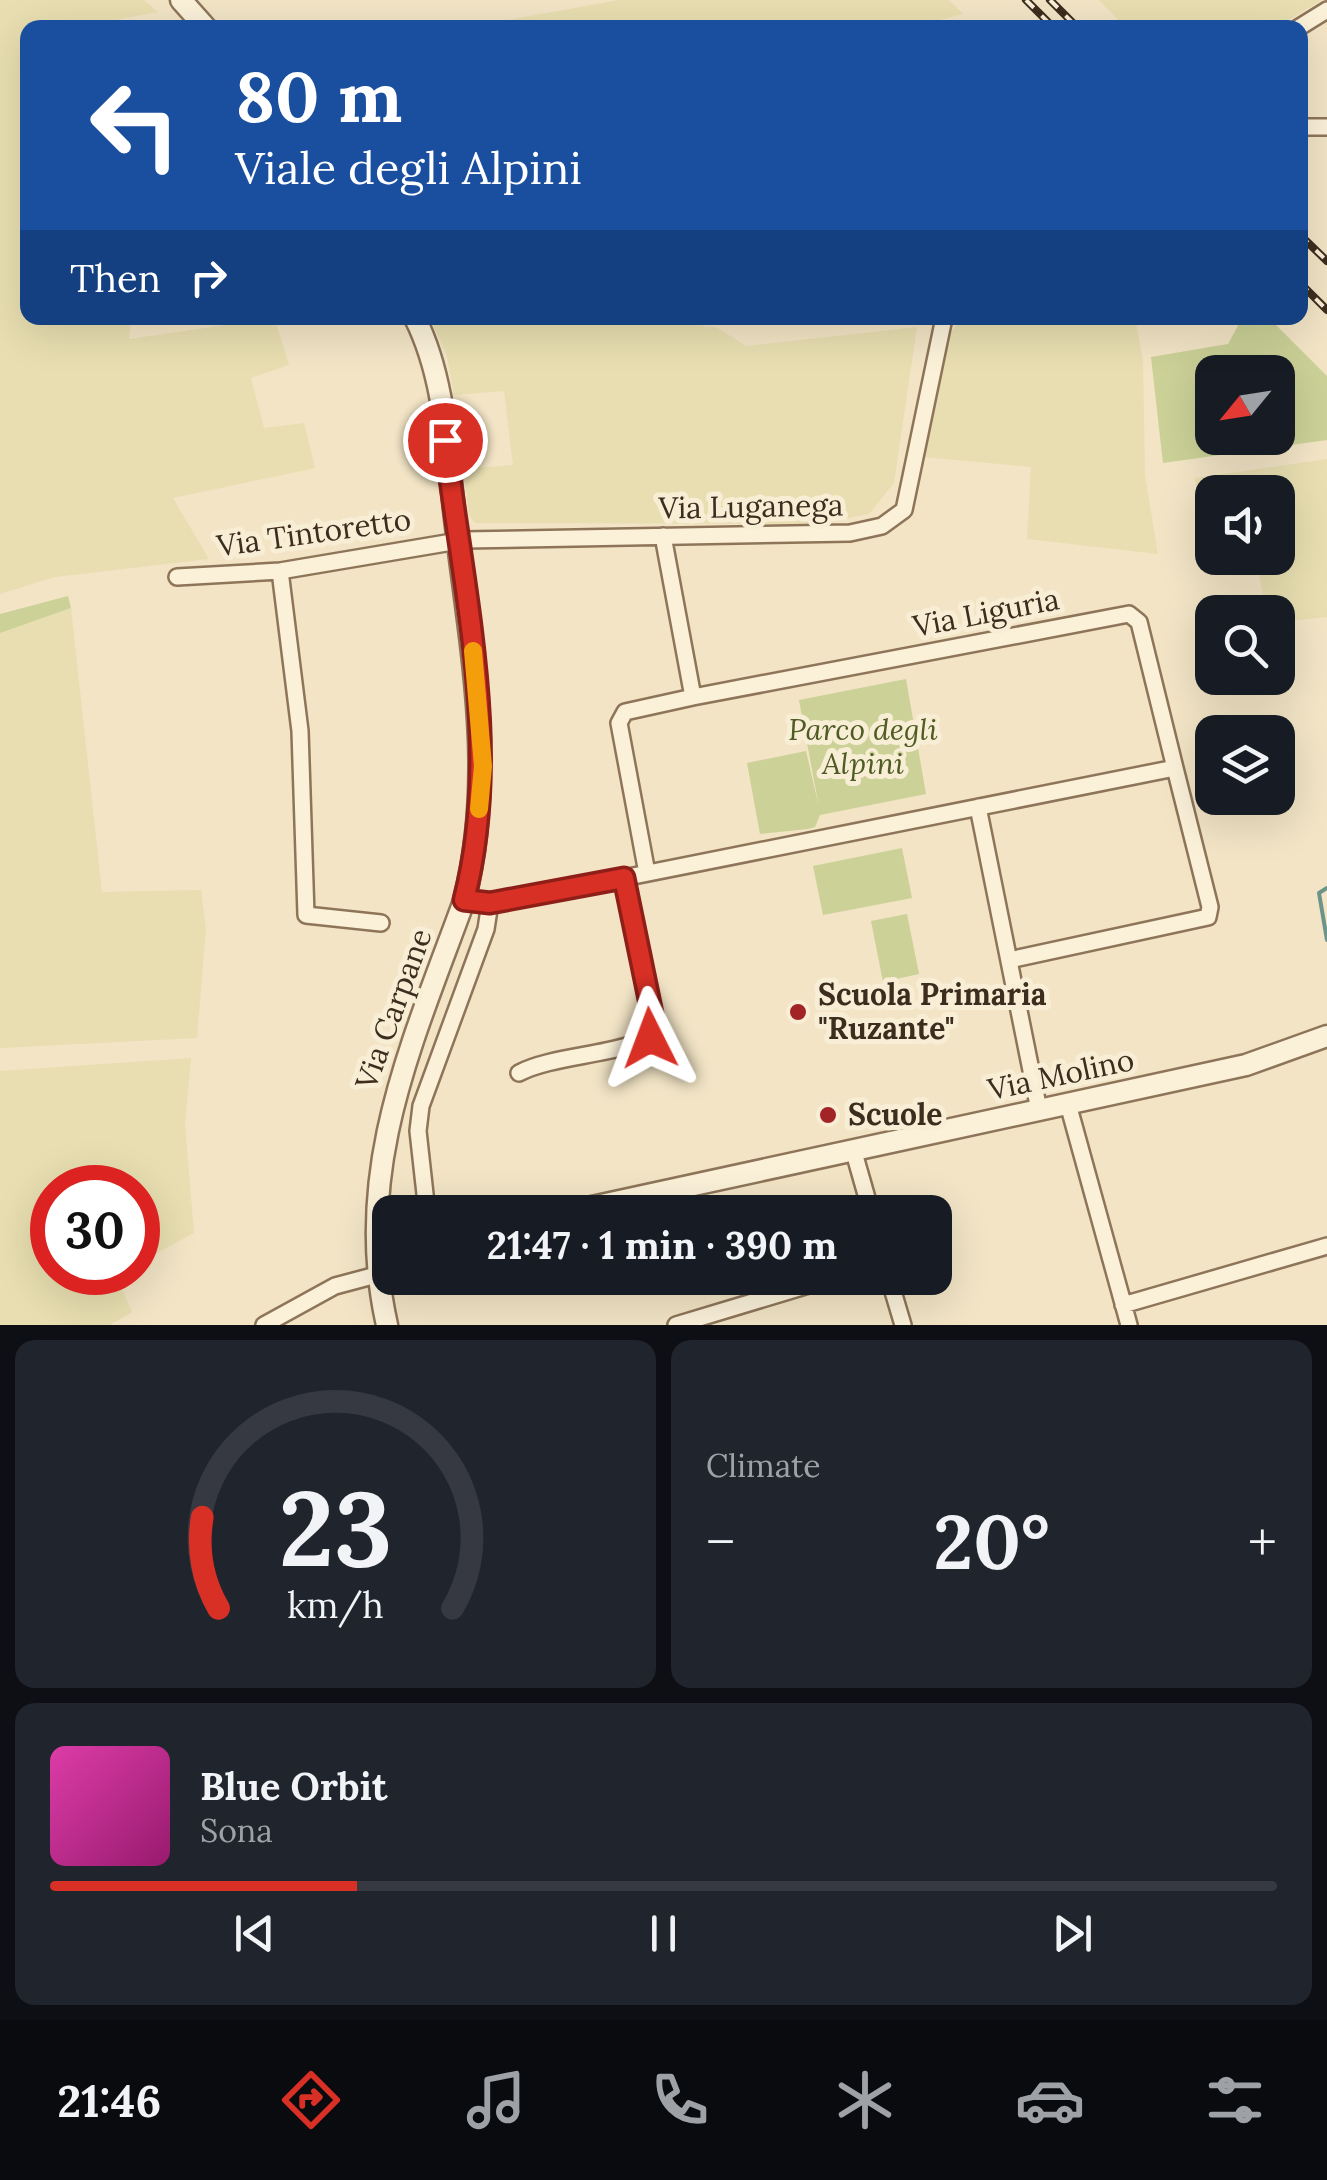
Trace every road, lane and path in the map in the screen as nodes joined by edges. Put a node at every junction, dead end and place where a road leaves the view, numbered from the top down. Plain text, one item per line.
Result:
1 (181, 0) edge
2 (199, 20) edge
3 (418, 325) edge
4 (943, 325) edge
5 (663, 536) junction
6 (457, 541) junction
7 (280, 571) junction
8 (177, 577) dead end
9 (693, 698) junction
10 (1175, 768) junction
11 (978, 807) junction
12 (647, 873) junction
13 (624, 878) junction
14 (464, 900) junction
15 (490, 903) junction
16 (382, 922) dead end
17 (1008, 960) junction
18 (1327, 1036) edge
19 (519, 1073) dead end
20 (1068, 1104) junction
21 (1039, 1110) junction
22 (387, 1117) junction
23 (418, 1120) junction
24 (854, 1149) junction
25 (382, 1195) edge
26 (426, 1195) edge
27 (646, 1195) edge
28 (866, 1195) edge
29 (1327, 1246) edge
30 (372, 1276) edge
31 (383, 1295) edge
32 (776, 1295) edge
33 (894, 1295) edge
34 (1123, 1305) junction
35 (264, 1325) edge
36 (387, 1325) edge
37 (676, 1325) edge
38 (903, 1325) edge
39 (1129, 1325) edge

1 - 2 street
3 - 6 street, Via Carpane
4 - 5 street, Via Luganega
5 - 6 street, Via Luganega
5 - 9 street
6 - 7 street, Via Tintoretto
6 - 14 street, Via Carpane
7 - 8 street, Via Tintoretto
7 - 16 street
9 - 10 street, Via Liguria
9 - 12 street
10 - 11 street
10 - 17 street
11 - 12 street
11 - 17 street
12 - 13 street
13 - 15 street
13 - 19 street
14 - 15 street
14 - 22 street, Via Carpane
15 - 23 street, Via Carpane
17 - 21 street
18 - 20 street, Via Molino
20 - 21 street, Via Molino
20 - 34 street
21 - 24 street, Via Molino
22 - 23 street
22 - 25 street, Via Carpane
23 - 26 street, Via Carpane
24 - 27 street, Via Molino
24 - 28 street
29 - 34 street
30 - 35 street
31 - 36 street, Via Carpane
32 - 37 street
33 - 38 street
34 - 39 street

